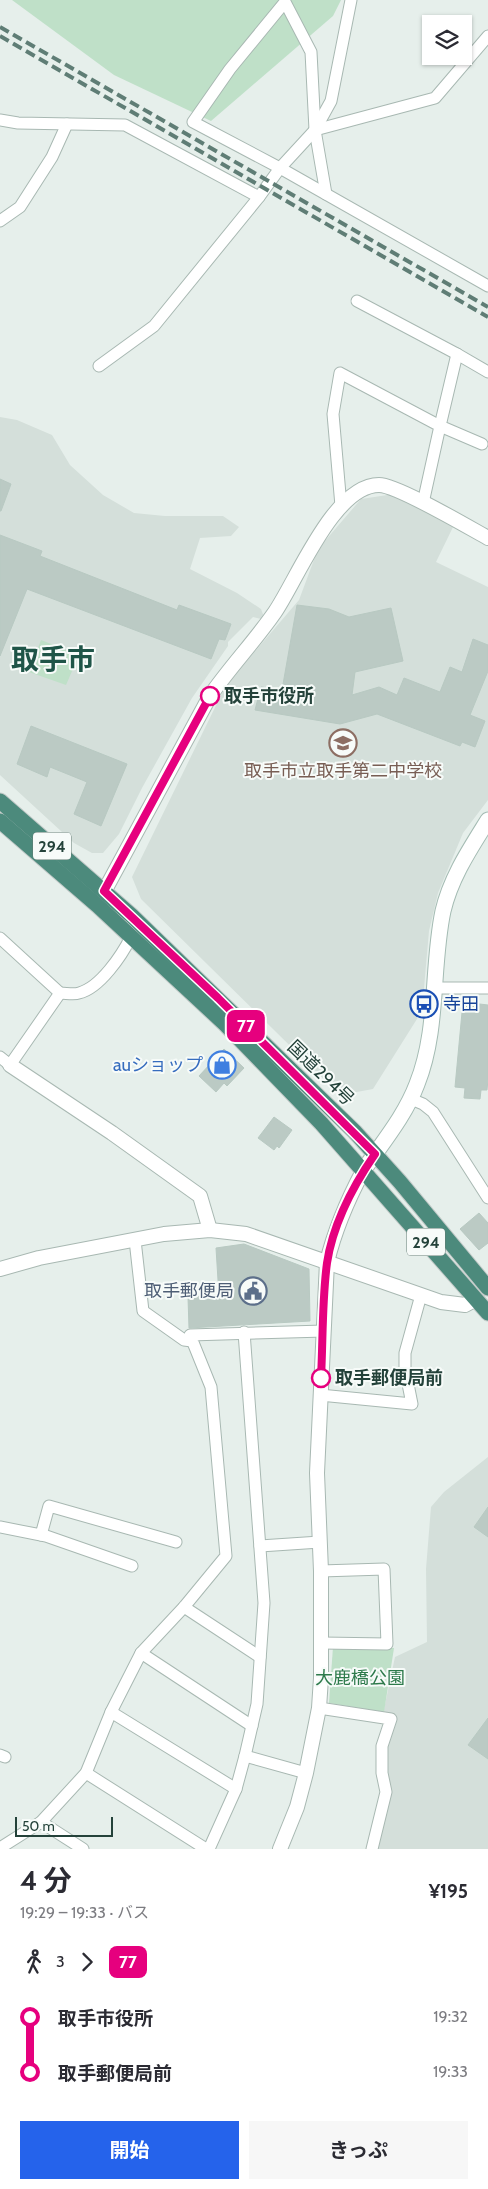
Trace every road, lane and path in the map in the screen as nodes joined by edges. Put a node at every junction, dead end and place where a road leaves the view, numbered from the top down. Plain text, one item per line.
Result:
1 (351, 0) edge
2 (488, 36) edge
3 (0, 120) edge
4 (67, 124) junction
5 (315, 130) junction
6 (280, 168) junction
7 (326, 194) junction
8 (259, 197) junction
9 (0, 222) edge
10 (488, 286) edge
11 (357, 301) dead end
12 (457, 354) junction
13 (99, 366) dead end
14 (488, 372) edge
15 (440, 426) junction
16 (482, 444) dead end
17 (423, 503) junction
18 (341, 506) junction
19 (488, 538) edge
20 (0, 801) edge
21 (488, 820) edge
22 (0, 821) edge
23 (104, 891) junction
24 (97, 905) junction
25 (131, 937) junction
26 (0, 938) edge
27 (435, 988) junction
28 (488, 988) edge
29 (60, 993) junction
30 (5, 1061) edge
31 (411, 1098) junction
32 (375, 1154) junction
33 (363, 1171) junction
34 (488, 1198) edge
35 (210, 1230) junction
36 (135, 1240) junction
37 (327, 1262) junction
38 (0, 1269) edge
39 (488, 1288) edge
40 (421, 1295) junction
41 (476, 1299) junction
42 (488, 1313) edge
43 (324, 1331) junction
44 (244, 1332) junction
45 (192, 1341) junction
46 (320, 1395) junction
47 (0, 1527) edge
48 (41, 1535) junction
49 (176, 1542) dead end
50 (320, 1542) junction
51 (260, 1546) junction
52 (132, 1566) dead end
53 (321, 1570) junction
54 (184, 1607) junction
55 (322, 1642) junction
56 (141, 1653) junction
57 (260, 1657) junction
58 (319, 1708) junction
59 (111, 1712) junction
60 (252, 1726) junction
61 (245, 1756) junction
62 (86, 1773) junction
63 (306, 1773) junction
64 (236, 1789) junction
65 (41, 1822) junction
66 (4, 1847) edge
67 (83, 1849) edge
68 (207, 1849) edge
69 (280, 1849) edge
70 (372, 1849) edge

1 - 5 street
2 - 5 street
3 - 4 street
4 - 8 street
4 - 9 street
5 - 6 street
5 - 6 street
5 - 7 street
6 - 7 street
6 - 8 street
7 - 10 street
8 - 13 street
11 - 12 street
12 - 14 street
12 - 15 street
15 - 16 street
15 - 17 street
15 - 18 street
17 - 18 street
17 - 19 street
18 - 23 street
20 - 23 highway, 国道294号 / 294
21 - 27 main road
22 - 24 highway, 国道294号 / 294
23 - 24 street
23 - 32 highway, 国道294号 / 294
24 - 25 highway, 国道294号 / 294
25 - 29 street
25 - 33 highway, 国道294号 / 294
26 - 29 street
27 - 28 street
27 - 31 main road
29 - 30 street
30 - 35 street
31 - 32 main road
31 - 34 street
32 - 33 main road
32 - 39 highway, 国道294号 / 294
33 - 37 street
33 - 41 highway, 国道294号 / 294
35 - 36 street
35 - 37 street
36 - 38 street
36 - 45 street
37 - 40 street
37 - 43 street
40 - 41 street
40 - 46 street
41 - 42 highway, 国道294号 / 294
43 - 44 street
43 - 46 street
44 - 45 street
44 - 51 street
45 - 54 street
46 - 50 street
47 - 48 street
48 - 49 street
48 - 52 street
50 - 51 street
50 - 53 street
51 - 57 street
53 - 55 street
53 - 55 street
54 - 56 street
54 - 57 street
55 - 58 street
56 - 59 street
56 - 60 street
57 - 60 street
58 - 63 street
58 - 70 street
59 - 62 street
59 - 64 street
60 - 61 street
61 - 63 street
61 - 64 street
62 - 65 street
62 - 68 street
63 - 69 street
64 - 68 street
65 - 66 street
65 - 67 street

